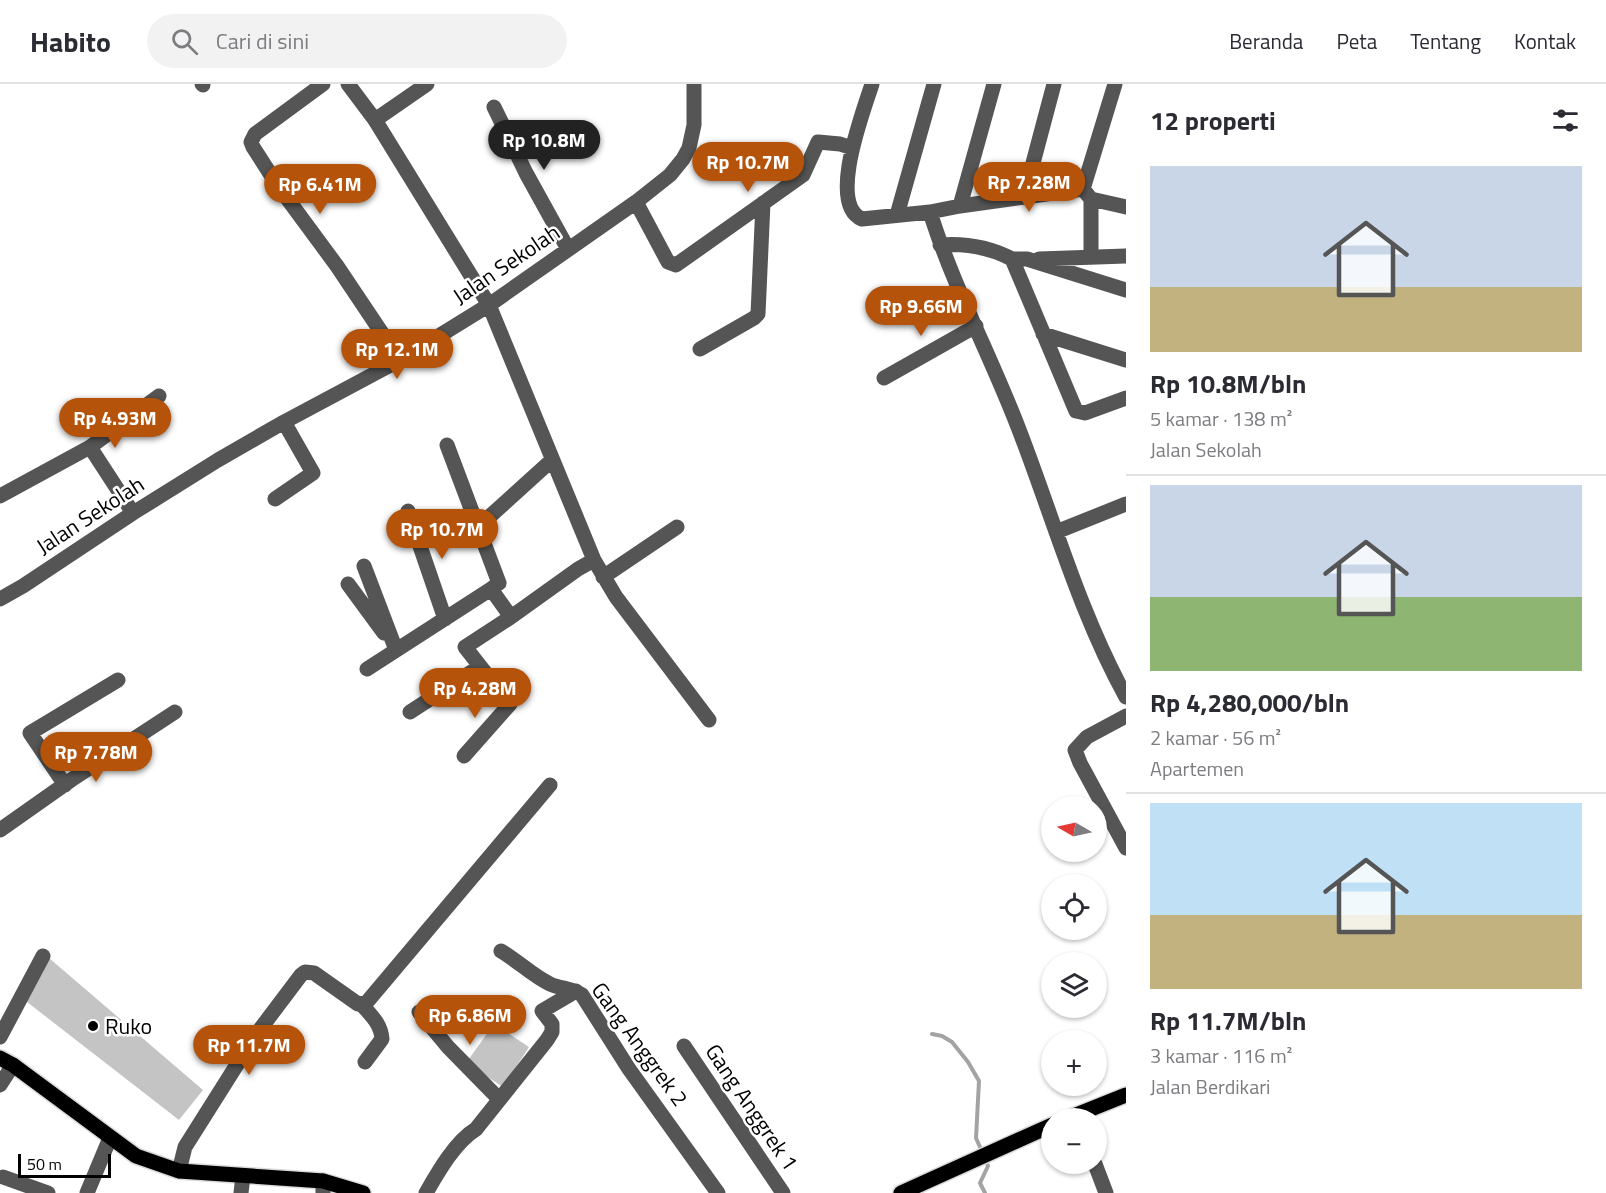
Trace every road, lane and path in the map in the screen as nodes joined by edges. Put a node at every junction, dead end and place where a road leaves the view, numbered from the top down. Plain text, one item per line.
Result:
1 (323, 84) edge
2 (348, 84) edge
3 (427, 84) edge
4 (694, 84) edge
5 (872, 84) edge
6 (934, 84) edge
7 (994, 84) edge
8 (1054, 84) edge
9 (1115, 84) edge
10 (494, 107) dead end
11 (375, 120) junction
12 (852, 148) junction
13 (1087, 194) junction
14 (1024, 197) junction
15 (636, 202) junction
16 (763, 203) junction
17 (960, 206) junction
18 (1126, 207) edge
19 (930, 212) junction
20 (897, 215) junction
21 (940, 245) junction
22 (568, 249) junction
23 (1126, 256) edge
24 (1091, 257) junction
25 (1019, 259) junction
26 (1126, 290) edge
27 (489, 305) junction
28 (975, 326) junction
29 (1043, 334) junction
30 (700, 349) dead end
31 (400, 360) junction
32 (1126, 360) edge
33 (884, 378) dead end
34 (159, 396) dead end
35 (1126, 398) edge
36 (284, 422) junction
37 (447, 445) dead end
38 (90, 447) junction
39 (552, 460) junction
40 (0, 496) edge
41 (275, 499) dead end
42 (1126, 504) edge
43 (408, 511) dead end
44 (133, 513) junction
45 (478, 527) junction
46 (677, 527) dead end
47 (1056, 532) junction
48 (594, 560) junction
49 (364, 566) dead end
50 (603, 577) junction
51 (348, 584) dead end
52 (491, 589) junction
53 (0, 599) edge
54 (511, 617) junction
55 (445, 619) junction
56 (396, 650) junction
57 (479, 667) junction
58 (367, 669) dead end
59 (118, 680) dead end
60 (1126, 697) edge
61 (410, 711) dead end
62 (175, 712) dead end
63 (1126, 716) edge
64 (709, 720) dead end
65 (464, 756) dead end
66 (64, 785) junction
67 (550, 785) dead end
68 (0, 829) edge
69 (1126, 848) edge
70 (501, 951) dead end
71 (44, 956) dead end
72 (576, 991) junction
73 (362, 1005) junction
74 (419, 1012) dead end
75 (0, 1036) edge
76 (684, 1046) dead end
77 (7, 1061) edge
78 (365, 1062) dead end
79 (0, 1085) edge
80 (1126, 1095) edge
81 (499, 1099) junction
82 (1095, 1108) edge
83 (1041, 1130) edge
84 (110, 1138) junction
85 (179, 1171) junction
86 (1099, 1174) edge
87 (243, 1176) junction
88 (3, 1177) dead end
89 (323, 1187) edge
90 (48, 1193) edge
91 (87, 1193) edge
92 (241, 1193) edge
93 (363, 1193) edge
94 (426, 1193) edge
95 (718, 1193) edge
96 (783, 1193) edge
97 (901, 1193) edge
98 (1106, 1193) edge

1 - 31 street
2 - 11 street
3 - 11 street
4 - 15 street, Jalan Sekolah
5 - 12 street
6 - 20 street
7 - 17 street
8 - 14 street
9 - 13 street
10 - 22 street
11 - 27 street
12 - 16 street
12 - 20 street
13 - 14 street
13 - 18 street
13 - 24 street
14 - 17 street
15 - 16 street
15 - 22 street, Jalan Sekolah
16 - 30 street
17 - 19 street
19 - 20 street
19 - 21 street
21 - 25 street
21 - 28 street
22 - 27 street, Jalan Sekolah
23 - 24 street
24 - 25 street
25 - 26 street
25 - 29 street
27 - 31 street, Jalan Sekolah
27 - 39 street
28 - 33 street
28 - 47 street
29 - 32 street
29 - 35 street
31 - 36 street, Jalan Sekolah
34 - 38 street
36 - 41 street
36 - 44 street, Jalan Sekolah
37 - 45 street
38 - 40 street
38 - 44 street
39 - 45 street
39 - 48 street
42 - 47 street
43 - 55 street
44 - 53 street, Jalan Sekolah
45 - 52 street
46 - 50 street
47 - 60 street
48 - 50 street
48 - 54 street
49 - 56 street
50 - 64 street
51 - 56 street
52 - 54 street
52 - 55 street
54 - 57 street
55 - 56 street
56 - 58 street
57 - 61 street
57 - 65 street
59 - 66 street
62 - 66 street
63 - 69 street
66 - 68 street
67 - 73 street
70 - 72 street, Gang Anggrek 2
71 - 75 street
72 - 81 street
72 - 95 street, Gang Anggrek 2
73 - 78 street
73 - 85 street
74 - 81 street
76 - 96 street, Gang Anggrek 1
77 - 79 street
77 - 84 main road
80 - 82 main road
81 - 94 street
83 - 97 main road
84 - 85 main road
84 - 91 street
85 - 87 main road
86 - 98 street
87 - 89 main road
87 - 92 street
88 - 90 street
89 - 93 main road

